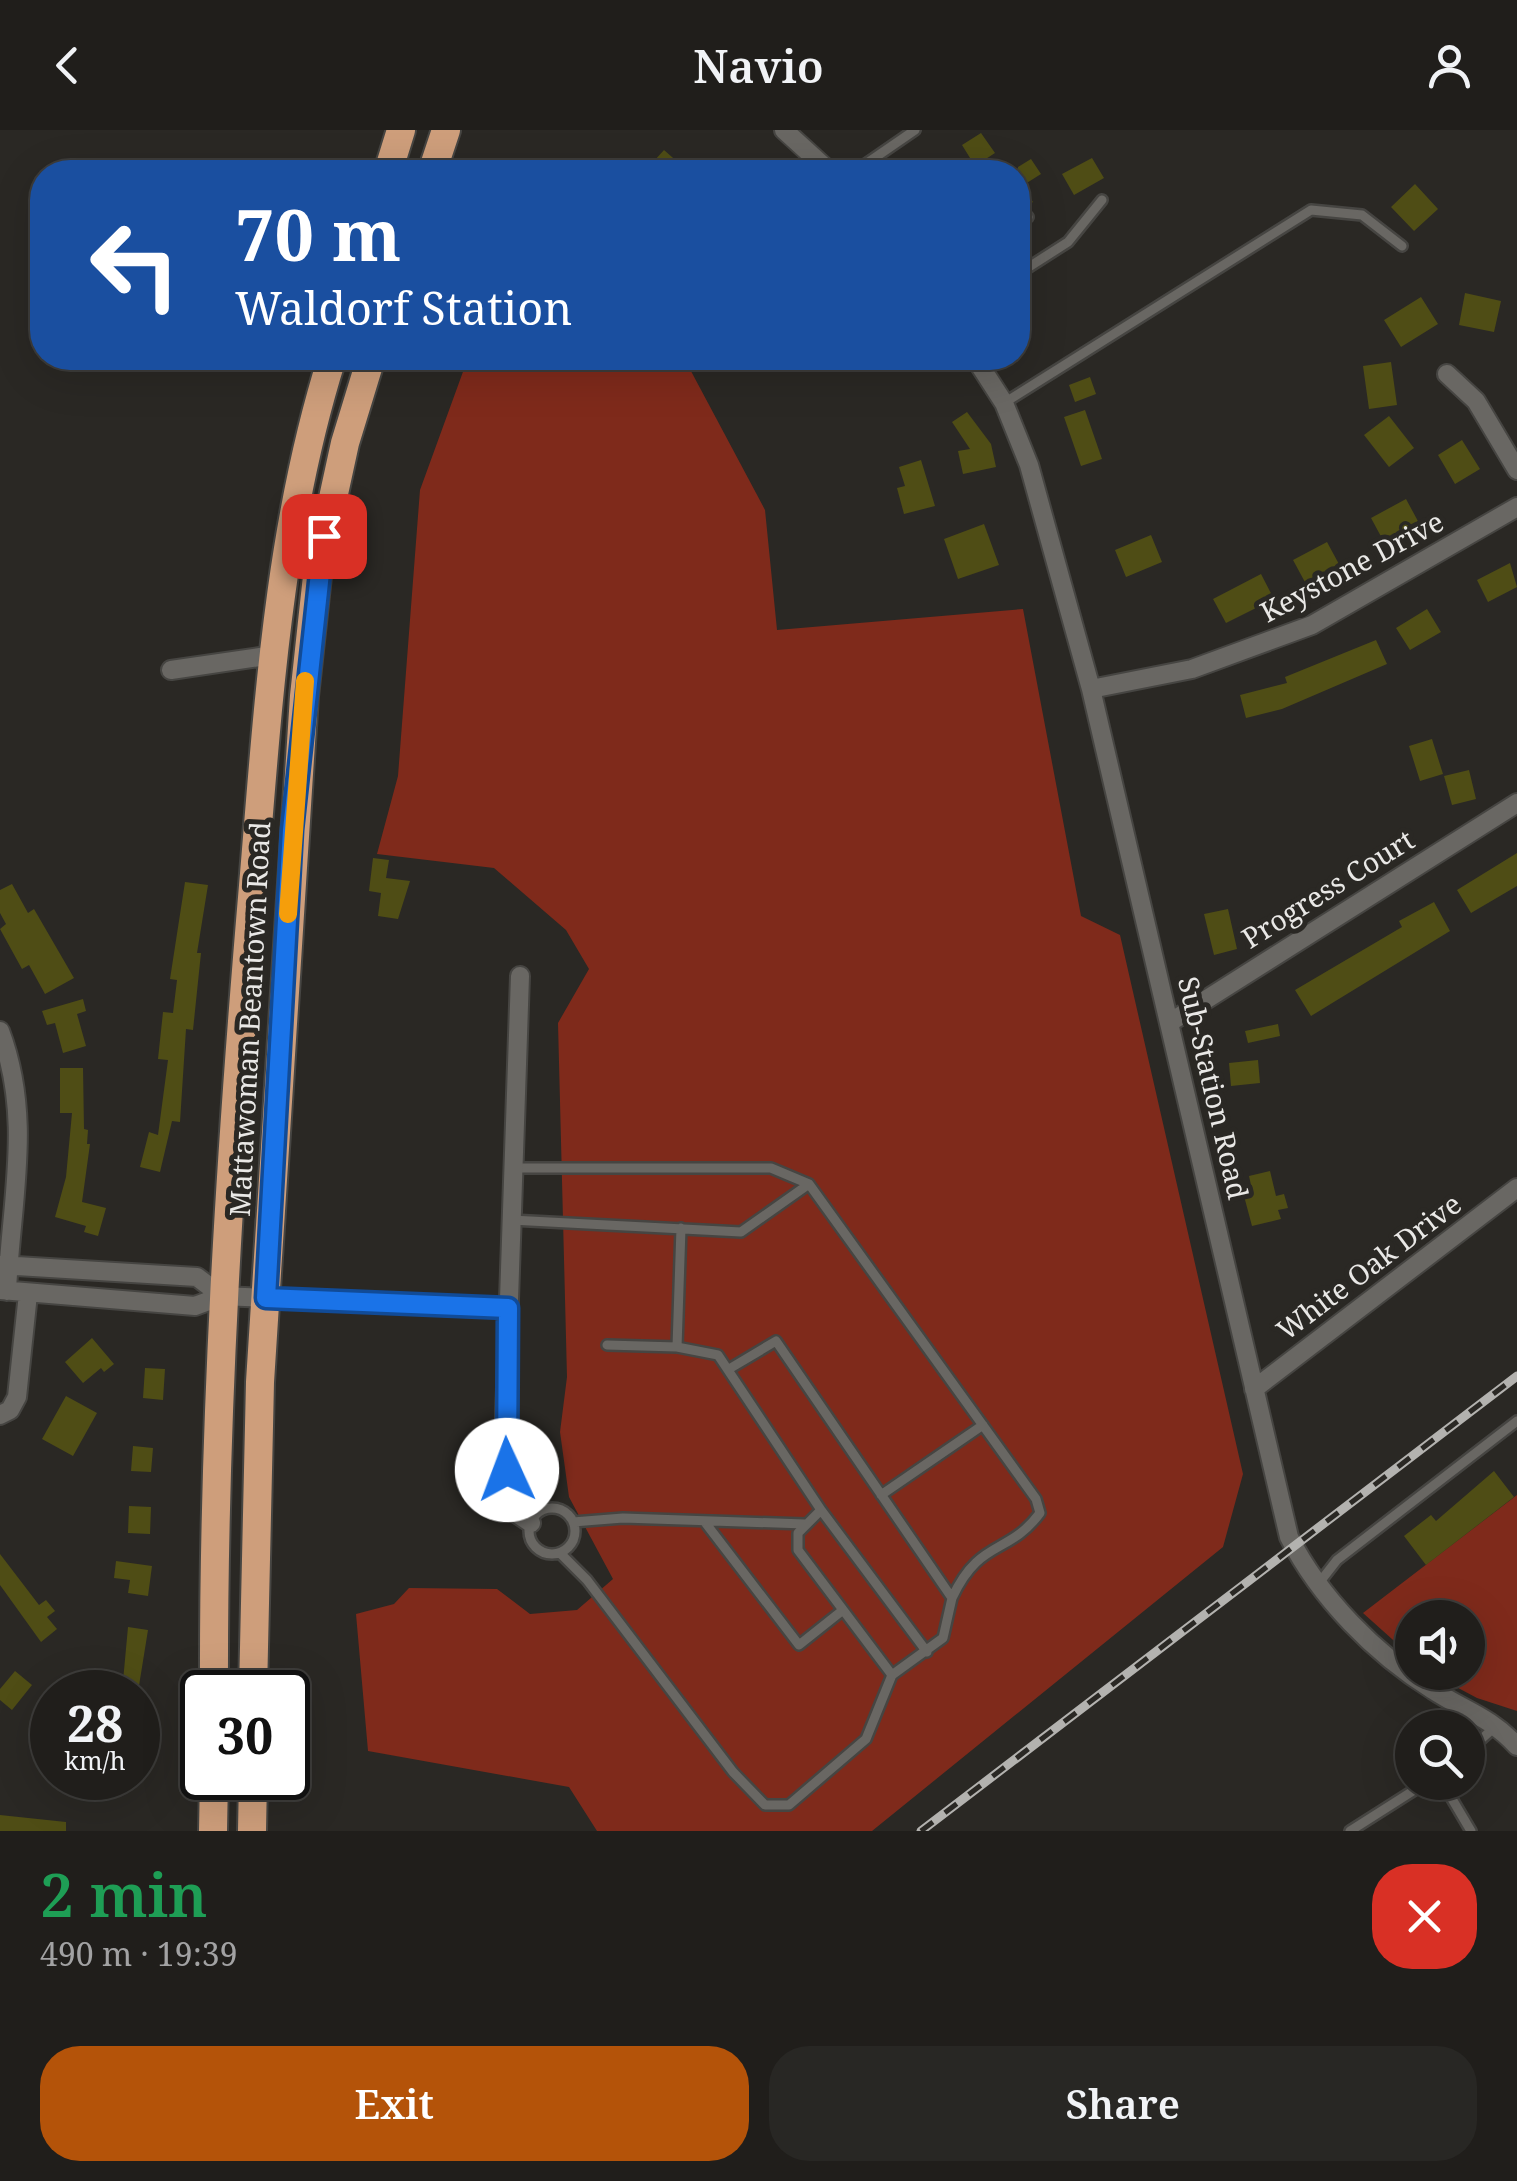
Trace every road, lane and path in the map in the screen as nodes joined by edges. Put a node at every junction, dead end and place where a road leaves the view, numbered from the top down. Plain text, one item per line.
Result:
1 (401, 130) edge
2 (446, 130) edge
3 (784, 130) edge
4 (915, 130) edge
5 (392, 160) edge
6 (436, 160) edge
7 (817, 160) edge
8 (871, 160) edge
9 (1102, 200) dead end
10 (1402, 246) dead end
11 (1030, 266) edge
12 (329, 370) edge
13 (367, 370) edge
14 (983, 370) edge
15 (1447, 374) dead end
16 (1004, 403) junction
17 (306, 448) junction
18 (1517, 470) edge
19 (1517, 506) edge
20 (273, 654) junction
21 (171, 670) dead end
22 (1091, 689) junction
23 (304, 691) junction
24 (1517, 803) edge
25 (520, 976) dead end
26 (1169, 1022) junction
27 (0, 1031) edge
28 (511, 1168) junction
29 (809, 1184) junction
30 (1517, 1188) edge
31 (510, 1220) junction
32 (681, 1228) junction
33 (4, 1265) edge
34 (3, 1290) edge
35 (28, 1294) junction
36 (222, 1296) junction
37 (266, 1298) junction
38 (508, 1308) junction
39 (606, 1344) dead end
40 (677, 1347) junction
41 (730, 1369) junction
42 (1254, 1389) junction
43 (0, 1415) edge
44 (1517, 1421) edge
45 (983, 1425) junction
46 (882, 1494) junction
47 (821, 1510) junction
48 (704, 1520) junction
49 (573, 1522) junction
50 (531, 1523) junction
51 (804, 1524) junction
52 (560, 1553) junction
53 (1320, 1583) junction
54 (952, 1598) junction
55 (844, 1610) junction
56 (928, 1652) junction
57 (214, 1670) edge
58 (254, 1670) edge
59 (892, 1675) junction
60 (1497, 1725) junction
61 (1485, 1735) edge
62 (1517, 1746) edge
63 (214, 1800) edge
64 (253, 1800) edge
65 (1399, 1800) edge
66 (1453, 1800) edge
67 (213, 1831) edge
68 (252, 1831) edge
69 (1350, 1831) edge
70 (1472, 1831) edge

1 - 5 highway
2 - 6 highway
3 - 7 street
4 - 8 lane
9 - 11 lane
10 - 16 lane
12 - 17 highway, Mattawoman Beantown Road
13 - 23 highway, Mattawoman Beantown Road
14 - 16 street, Sub-Station Road
15 - 18 street
16 - 22 street, Sub-Station Road
17 - 20 highway, Mattawoman Beantown Road
17 - 23 highway
19 - 22 street, Keystone Drive
20 - 21 street
20 - 36 highway, Mattawoman Beantown Road
22 - 26 street, Sub-Station Road
23 - 37 highway, Mattawoman Beantown Road
24 - 26 street, Progress Court
25 - 28 street
26 - 42 street, Sub-Station Road
27 - 33 street
28 - 29 lane
28 - 31 street
29 - 32 lane
29 - 45 lane
30 - 42 street, White Oak Drive
31 - 32 lane
31 - 38 street
32 - 40 lane
33 - 34 street
33 - 36 street
34 - 35 street
35 - 36 street
35 - 43 street
36 - 37 street
36 - 57 highway, Mattawoman Beantown Road
37 - 38 street
37 - 58 highway, Mattawoman Beantown Road
38 - 50 street
39 - 40 lane
40 - 41 lane
41 - 46 lane
41 - 47 lane
42 - 53 street, Sub-Station Road
44 - 53 lane
45 - 46 lane
45 - 54 lane
46 - 54 lane
47 - 51 lane
47 - 56 lane
48 - 49 lane
48 - 51 lane
48 - 55 lane
49 - 50 lane
49 - 52 lane
50 - 52 lane
51 - 55 lane
52 - 59 lane
53 - 60 street, Sub-Station Road
54 - 56 lane
55 - 59 lane
56 - 59 lane
60 - 61 lane
60 - 62 street, Sub-Station Road
63 - 67 highway
64 - 68 highway
65 - 69 lane
66 - 70 lane

